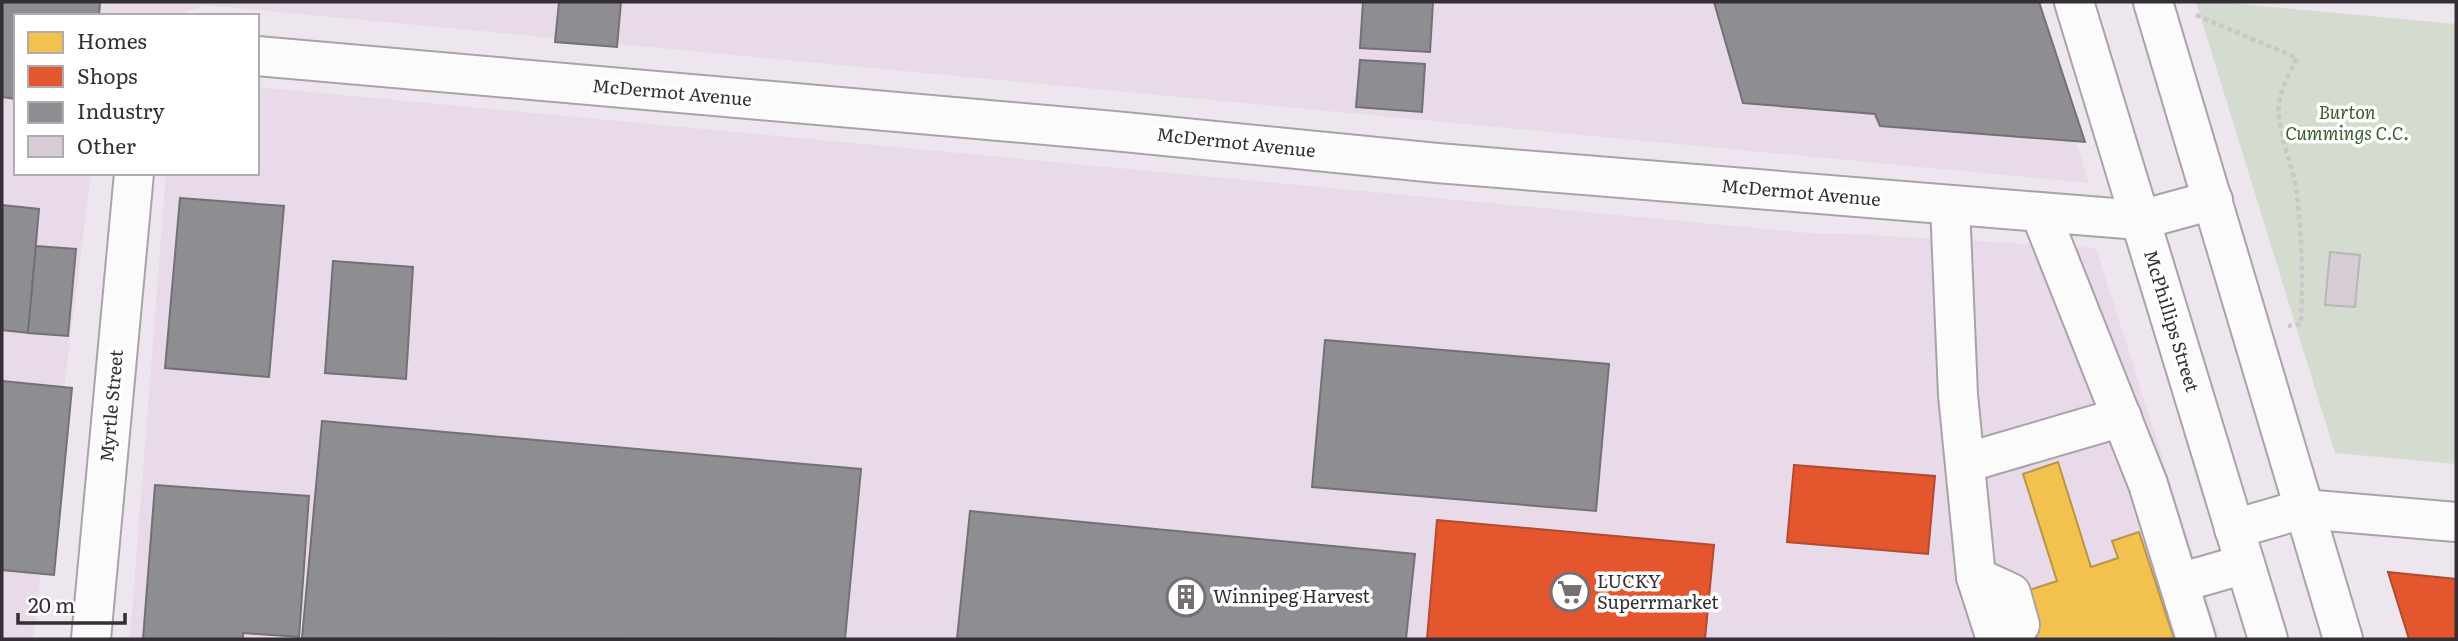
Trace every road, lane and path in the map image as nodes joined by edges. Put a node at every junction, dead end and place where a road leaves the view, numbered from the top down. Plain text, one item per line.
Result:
1 (2074, 2) edge
2 (2153, 2) edge
3 (2192, 13) dead end
4 (259, 56) edge
5 (134, 175) edge
6 (2213, 200) junction
7 (1950, 205) junction
8 (2040, 212) junction
9 (2140, 220) junction
10 (2288, 326) dead end
11 (2122, 416) junction
12 (1965, 463) junction
13 (2302, 509) junction
14 (2456, 522) edge
15 (2239, 547) junction
16 (2179, 583) junction
17 (2008, 632) edge
18 (91, 639) edge
19 (2196, 639) edge
20 (2268, 639) edge
21 (2343, 639) edge

1 - 9 street, McPhillips Street
2 - 6 street
3 - 10 path
4 - 7 street, McDermot Avenue
5 - 18 street, Myrtle Street
6 - 9 street, McDermot Avenue
6 - 13 street
7 - 8 street, McDermot Avenue
7 - 12 street
8 - 9 street, McDermot Avenue
8 - 11 street
9 - 15 street, McPhillips Street
11 - 12 street
11 - 16 street
12 - 17 street
13 - 14 street
13 - 15 street
13 - 21 street
15 - 16 street
15 - 20 street, McPhillips Street
16 - 19 street

